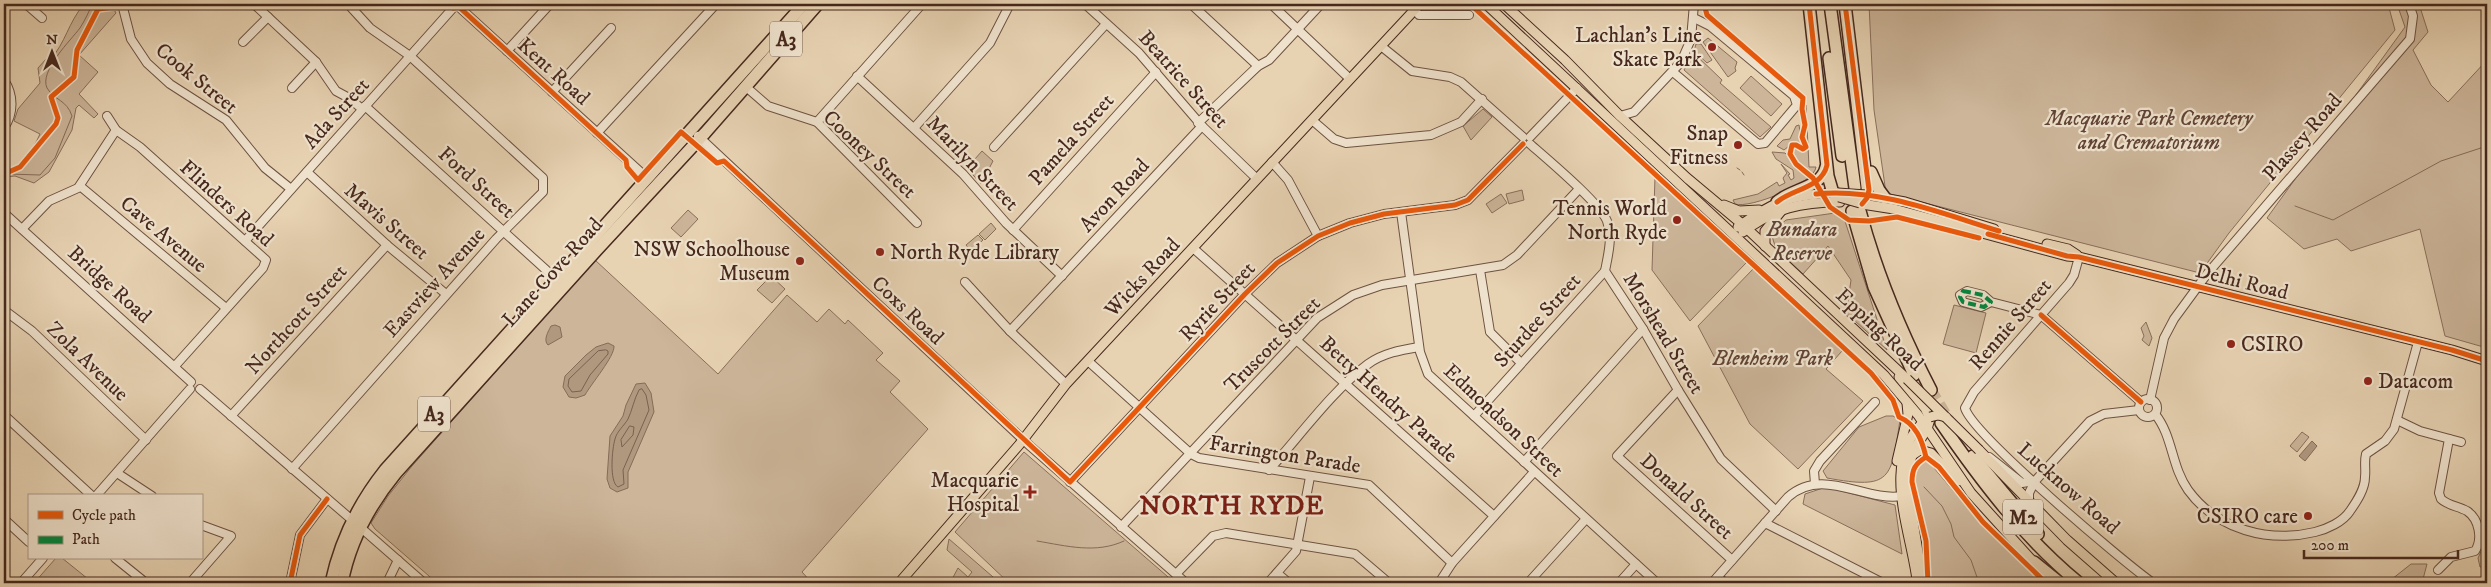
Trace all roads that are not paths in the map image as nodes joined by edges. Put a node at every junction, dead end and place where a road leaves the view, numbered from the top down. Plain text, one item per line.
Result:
1 (26, 4) edge
2 (122, 4) edge
3 (254, 4) edge
4 (348, 4) edge
5 (469, 4) edge
6 (550, 4) edge
7 (716, 4) edge
8 (804, 4) edge
9 (818, 4) edge
10 (922, 4) edge
11 (1010, 4) edge
12 (1085, 4) edge
13 (1191, 4) edge
14 (1271, 4) edge
15 (1321, 4) edge
16 (1482, 4) edge
17 (1504, 4) edge
18 (1694, 4) edge
19 (1808, 4) edge
20 (1822, 4) edge
21 (1830, 4) edge
22 (1845, 4) edge
23 (2410, 4) edge
24 (1415, 6) edge
25 (1488, 6) edge
26 (457, 7) edge
27 (1469, 15) dead end
28 (268, 17) junction
29 (42, 18) dead end
30 (1694, 18) junction
31 (1106, 24) junction
32 (611, 28) dead end
33 (1297, 30) junction
34 (243, 42) dead end
35 (1381, 46) junction
36 (507, 51) junction
37 (410, 56) junction
38 (316, 62) junction
39 (1258, 66) junction
40 (1156, 72) junction
41 (1673, 72) junction
42 (857, 76) junction
43 (1350, 79) junction
44 (4, 80) edge
45 (745, 86) junction
46 (292, 88) dead end
47 (1577, 88) junction
48 (552, 92) junction
49 (1482, 100) junction
50 (364, 108) junction
51 (107, 116) dead end
52 (1620, 116) junction
53 (1312, 120) junction
54 (816, 122) junction
55 (1860, 124) junction
56 (1200, 125) junction
57 (4, 128) edge
58 (914, 128) junction
59 (116, 130) junction
60 (691, 130) junction
61 (598, 133) junction
62 (700, 138) junction
63 (1526, 140) junction
64 (994, 147) dead end
65 (1272, 162) junction
66 (1827, 166) junction
67 (307, 172) junction
68 (647, 178) junction
69 (1257, 179) junction
70 (80, 186) junction
71 (656, 187) junction
72 (291, 189) junction
73 (1579, 189) junction
74 (1842, 194) junction
75 (1885, 198) junction
76 (1714, 201) junction
77 (1863, 203) junction
78 (1780, 205) junction
79 (1763, 209) junction
80 (1401, 212) junction
81 (4, 213) edge
82 (917, 223) dead end
83 (1745, 226) junction
84 (22, 229) junction
85 (1013, 230) junction
86 (503, 231) junction
87 (1734, 234) junction
88 (1318, 236) junction
89 (245, 241) junction
90 (386, 245) junction
91 (1765, 246) junction
92 (1193, 248) junction
93 (2079, 257) junction
94 (1480, 270) junction
95 (1605, 271) junction
96 (1062, 276) junction
97 (1410, 280) junction
98 (559, 282) junction
99 (965, 282) dead end
100 (2198, 287) junction
101 (446, 294) junction
102 (1246, 294) junction
103 (1991, 302) dead end
104 (226, 308) junction
105 (4, 310) edge
106 (2041, 315) junction
107 (1643, 329) junction
108 (1010, 331) junction
109 (1296, 340) junction
110 (2418, 342) junction
111 (1419, 347) junction
112 (1879, 354) junction
113 (1088, 361) junction
114 (2487, 361) edge
115 (1521, 363) junction
116 (175, 366) junction
117 (1910, 377) junction
118 (1346, 383) junction
119 (1066, 384) junction
120 (191, 385) junction
121 (1678, 390) junction
122 (1931, 390) tunnel mouth
123 (2128, 393) junction
124 (1904, 398) junction
125 (2150, 400) junction
126 (1875, 402) dead end
127 (2140, 406) junction
128 (1140, 408) junction
129 (2123, 411) junction
130 (1966, 413) joint
131 (2155, 414) junction
132 (4, 415) edge
133 (231, 416) junction
134 (1474, 416) junction
135 (2397, 420) junction
136 (1932, 421) junction
137 (2449, 439) junction
138 (146, 440) junction
139 (1024, 440) junction
140 (2461, 442) dead end
141 (1963, 443) tunnel mouth
142 (1979, 450) junction
143 (1191, 454) junction
144 (1910, 458) junction
145 (1524, 462) junction
146 (292, 469) junction
147 (1269, 470) junction
148 (1534, 472) junction
149 (117, 473) junction
150 (1310, 477) junction
151 (1900, 477) junction
152 (2035, 481) junction
153 (1070, 482) junction
154 (1815, 484) junction
155 (1971, 493) junction
156 (90, 494) edge
157 (98, 494) edge
158 (149, 494) edge
159 (1906, 495) junction
160 (327, 499) junction
161 (2029, 502) junction
162 (1776, 511) junction
163 (1494, 516) junction
164 (4, 519) edge
165 (1586, 519) junction
166 (356, 523) junction
167 (1765, 523) junction
168 (202, 525) edge
169 (1122, 527) junction
170 (28, 541) edge
171 (1298, 544) junction
172 (41, 560) edge
173 (117, 560) edge
174 (398, 560) junction
175 (1732, 560) junction
176 (2034, 562) junction
177 (1452, 563) junction
178 (1636, 564) junction
179 (2438, 570) dead end
180 (1277, 573) junction
181 (1176, 574) junction
182 (1714, 581) edge
183 (21, 583) edge
184 (146, 583) edge
185 (190, 583) edge
186 (290, 583) edge
187 (331, 583) edge
188 (342, 583) edge
189 (387, 583) edge
190 (424, 583) edge
191 (899, 583) edge
192 (1186, 583) edge
193 (1268, 583) edge
194 (1289, 583) edge
195 (1389, 583) edge
196 (1439, 583) edge
197 (1528, 583) edge
198 (1619, 583) edge
199 (1657, 583) edge
200 (1727, 583) edge
201 (1884, 583) edge
202 (1917, 583) edge
203 (1923, 583) edge
204 (2054, 583) edge
205 (2060, 583) edge
206 (2079, 583) edge
207 (2090, 583) edge
208 (2116, 583) edge
209 (2154, 583) edge

1 - 29 street
2 - 72 street, Cook Street
3 - 28 street, Ford Street
4 - 37 street, Eastview Avenue
5 - 26 street, Ada Street
6 - 36 street
7 - 61 street
8 - 60 highway, Lane Cove Road / A3
9 - 45 highway, Lane Cove Road / A3
10 - 42 street
11 - 58 street
12 - 31 street, Beatrice Street
13 - 39 street
14 - 33 street
15 - 33 street, Avon Road
16 - 25 main road, Epping Road
17 - 52 main road, Epping Road
18 - 30 street
19 - 66 highway
20 - 74 highway
21 - 74 highway
22 - 55 highway
23 - 100 street, Plassey Road
24 - 27 street
24 - 35 main road, Wicks Road
25 - 47 main road, Epping Road
26 - 36 street, Kent Road
26 - 37 street, Ada Street
28 - 34 street
28 - 38 street, Ford Street
30 - 41 street
30 - 41 street
31 - 40 street, Beatrice Street
31 - 64 street
32 - 48 street
33 - 39 street, Avon Road
33 - 43 street
35 - 43 main road, Wicks Road
35 - 49 street, Morshead Street
36 - 48 street, Kent Road
37 - 50 street, Ada Street
37 - 86 street, Eastview Avenue
38 - 46 street
38 - 50 street, Ford Street
39 - 56 street, Avon Road
40 - 56 street, Beatrice Street
40 - 85 street, Pamela Street
41 - 52 street
42 - 54 street
42 - 58 street, Marilyn Street
43 - 53 main road, Wicks Road
44 - 57 street
45 - 54 street, Cooney Street
45 - 62 highway, Lane Cove Road / A3
47 - 63 street, Ryrie Street
47 - 87 main road, Epping Road
48 - 61 street, Kent Road
49 - 53 street
49 - 63 street, Morshead Street
50 - 67 street, Ada Street
50 - 86 street, Ford Street
51 - 59 street, Flinders Road
52 - 76 main road, Epping Road
53 - 65 main road, Wicks Road
54 - 82 street, Cooney Street
55 - 75 highway
55 - 77 highway
56 - 69 street, Beatrice Street
56 - 96 street, Avon Road
58 - 85 street, Marilyn Street
59 - 70 street
59 - 89 street, Flinders Road
60 - 62 street, Coxs Road
60 - 68 highway, Lane Cove Road / A3
61 - 68 street, Kent Road
62 - 71 highway, Lane Cove Road / A3
62 - 139 street, Coxs Road
63 - 73 street, Morshead Street
63 - 80 street, Ryrie Street
65 - 69 main road, Wicks Road
65 - 88 street
66 - 74 highway
66 - 78 highway
67 - 72 street, Ada Street
67 - 90 street, Mavis Street
68 - 71 highway, Kent Road
68 - 98 highway, Lane Cove Road / A3
69 - 92 main road, Wicks Road
70 - 84 street
70 - 104 street, Cave Avenue
71 - 98 highway, Lane Cove Road / A3
72 - 89 street, Ada Street
73 - 94 street, Truscott Street
73 - 95 street, Morshead Street
74 - 77 main road, bridge
74 - 78 main road
75 - 77 main road, Delhi Road
75 - 93 main road, Delhi Road
76 - 79 main road
76 - 83 main road, Epping Road
77 - 93 main road, Delhi Road
77 - 117 highway
77 - 122 highway
78 - 79 main road
78 - 83 main road
78 - 91 main road
79 - 83 main road
80 - 88 street, Ryrie Street
80 - 97 street, Edmondson Street
81 - 84 street, Bridge Road
83 - 87 main road
83 - 91 main road, Epping Road
84 - 116 street, Bridge Road
85 - 96 street, Marilyn Street
86 - 98 street, Ford Street
86 - 101 street, Eastview Avenue
87 - 124 main road, Epping Road
88 - 102 street, Ryrie Street
89 - 104 street, Flinders Road
90 - 101 street, Mavis Street
90 - 133 street, Northcott Street
91 - 112 main road, Epping Road
92 - 102 street, Betty Hendry Parade
92 - 113 main road, Wicks Road
93 - 100 main road, Delhi Road
93 - 106 street, Rennie Street
94 - 97 street, Truscott Street
94 - 115 street
95 - 107 street, Morshead Street
95 - 115 street, Sturdee Street
96 - 108 street, Avon Road
97 - 109 street, Truscott Street
97 - 111 street, Edmondson Street
98 - 166 highway, Lane Cove Road / A3
99 - 108 street
100 - 110 main road, Delhi Road
100 - 125 street, Plassey Road
101 - 146 street, Eastview Avenue
102 - 109 street, Betty Hendry Parade
102 - 128 street, Ryrie Street
103 - 106 street
104 - 116 street, Flinders Road
105 - 138 street, Zola Avenue
106 - 123 street
106 - 130 street, Rennie Street
107 - 121 street, Morshead Street
107 - 145 street
108 - 119 street
109 - 118 street, Betty Hendry Parade
109 - 143 street, Truscott Street
110 - 114 main road, Delhi Road
110 - 135 street
111 - 118 street
111 - 134 street, Edmondson Street
112 - 117 main road, Epping Road
112 - 136 main road
113 - 119 main road, Wicks Road
113 - 128 street, Farrington Parade
115 - 134 street, Sturdee Street
116 - 120 street, Bridge Road
117 - 136 main road, Epping Road, bridge
118 - 147 street
118 - 163 street, Betty Hendry Parade
119 - 139 main road, Wicks Road
120 - 133 street
120 - 138 street
121 - 162 street, Morshead Street
121 - 175 street, Donald Street
123 - 127 street
123 - 129 street
124 - 136 main road, Epping Road
124 - 151 main road
125 - 127 street
125 - 131 street
126 - 154 street
127 - 129 street
127 - 131 street
128 - 143 street, Farrington Parade
128 - 153 street, Ryrie Street
129 - 152 street
130 - 152 street, Lucknow Road
131 - 135 street
132 - 156 street
133 - 146 street
134 - 145 street, Edmondson Street
135 - 137 street
136 - 142 main road, Epping Road, bridge
136 - 144 main road
136 - 151 main road
136 - 155 main road, Epping Road
136 - 206 highway, M2
137 - 140 street
137 - 179 street
138 - 149 street
139 - 153 street, Coxs Road
139 - 191 main road, Wicks Road
141 - 207 highway, M2
142 - 152 street
142 - 161 main road, Epping Road
143 - 147 street, Farrington Parade
143 - 169 street, Truscott Street
144 - 155 main road
144 - 159 main road
145 - 148 street, Edmondson Street
146 - 160 street
147 - 150 street, Farrington Parade
148 - 163 street
148 - 165 street, Edmondson Street
149 - 157 street
149 - 158 street
150 - 171 street
150 - 177 street, Farrington Parade
151 - 159 main road
152 - 161 street
152 - 209 street, Lucknow Road
153 - 169 street, Coxs Road
154 - 159 street
154 - 162 street
155 - 176 main road, Epping Road
159 - 202 main road
159 - 203 main road
160 - 166 street
160 - 186 street
161 - 208 main road, Epping Road
162 - 167 street
163 - 177 street
164 - 170 street
165 - 178 street, Edmondson Street
165 - 197 street
166 - 174 street
166 - 187 highway, Lane Cove Road / A3
166 - 188 highway, Lane Cove Road / A3
167 - 175 street
167 - 201 street
168 - 185 street
169 - 181 street, Coxs Road
171 - 180 street
171 - 181 street
171 - 195 street
172 - 183 street
173 - 184 street
174 - 189 street
174 - 190 street
175 - 182 street
176 - 204 main road, Epping Road
176 - 205 highway, M2
177 - 196 street
178 - 198 street
178 - 199 street, Edmondson Street
180 - 193 street
180 - 194 street
181 - 192 street, Coxs Road
182 - 200 street

